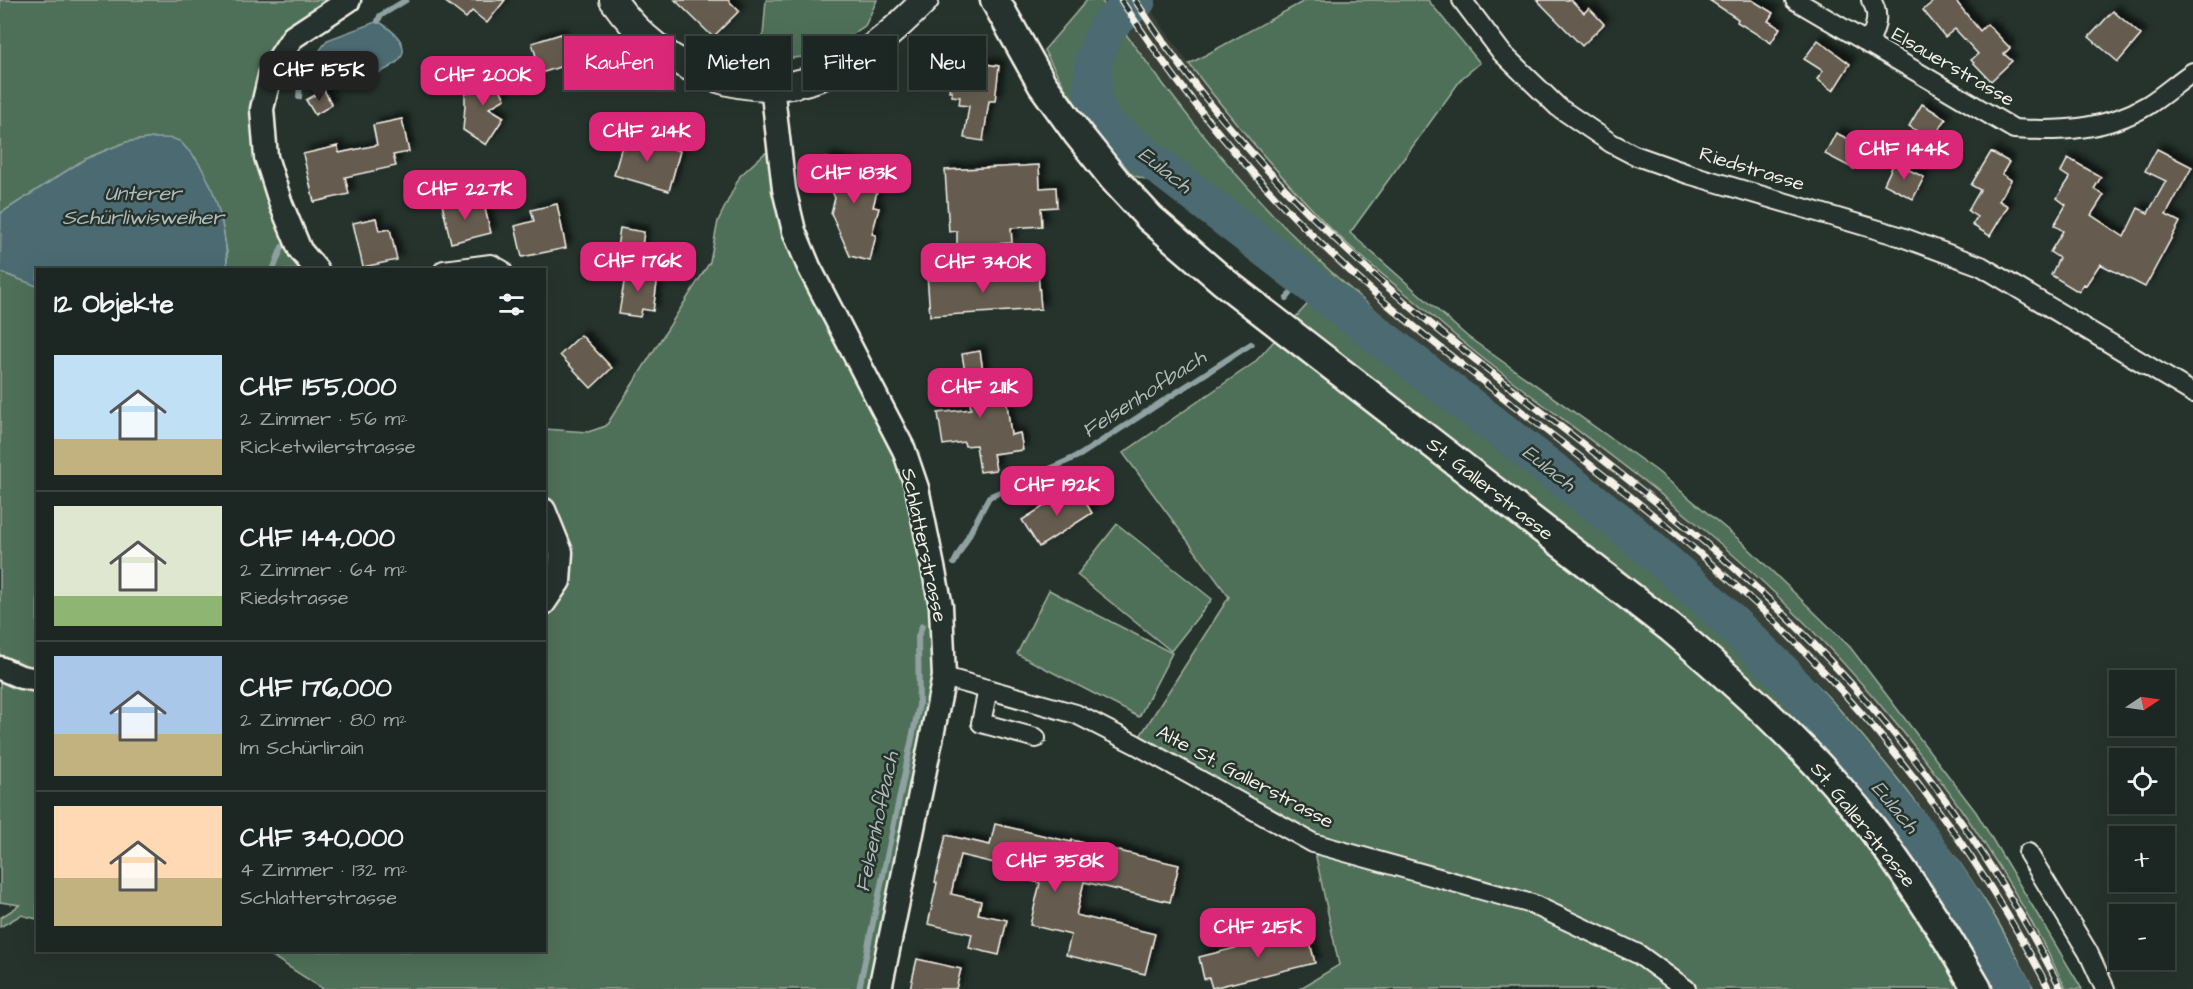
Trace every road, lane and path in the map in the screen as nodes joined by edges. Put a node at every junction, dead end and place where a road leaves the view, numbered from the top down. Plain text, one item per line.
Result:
1 (349, 0) edge
2 (613, 0) edge
3 (925, 0) edge
4 (994, 0) edge
5 (1462, 0) edge
6 (1795, 0) edge
7 (1871, 0) edge
8 (1868, 44) junction
9 (686, 67) edge
10 (2193, 72) edge
11 (791, 83) edge
12 (772, 90) edge
13 (315, 268) edge
14 (460, 268) edge
15 (498, 268) edge
16 (2193, 393) edge
17 (546, 515) edge
18 (546, 600) edge
19 (0, 668) edge
20 (944, 677) junction
21 (36, 680) edge
22 (988, 689) junction
23 (1036, 738) dead end
24 (2028, 853) dead end
25 (880, 989) edge
26 (1686, 989) edge
27 (1977, 989) edge
28 (2105, 989) edge

1 - 13 street
2 - 9 main road
3 - 11 main road
4 - 27 main road, St. Gallerstrasse
5 - 16 street, Riedstrasse
6 - 8 street, Elsauerstrasse
7 - 8 street
8 - 10 street, Elsauerstrasse
12 - 20 street, Schlatterstrasse
14 - 15 street
17 - 18 street
19 - 21 street
20 - 22 street, Alte St. Gallerstrasse
20 - 25 street, Schlatterstrasse
22 - 23 street
22 - 26 street, Alte St. Gallerstrasse
24 - 28 street

